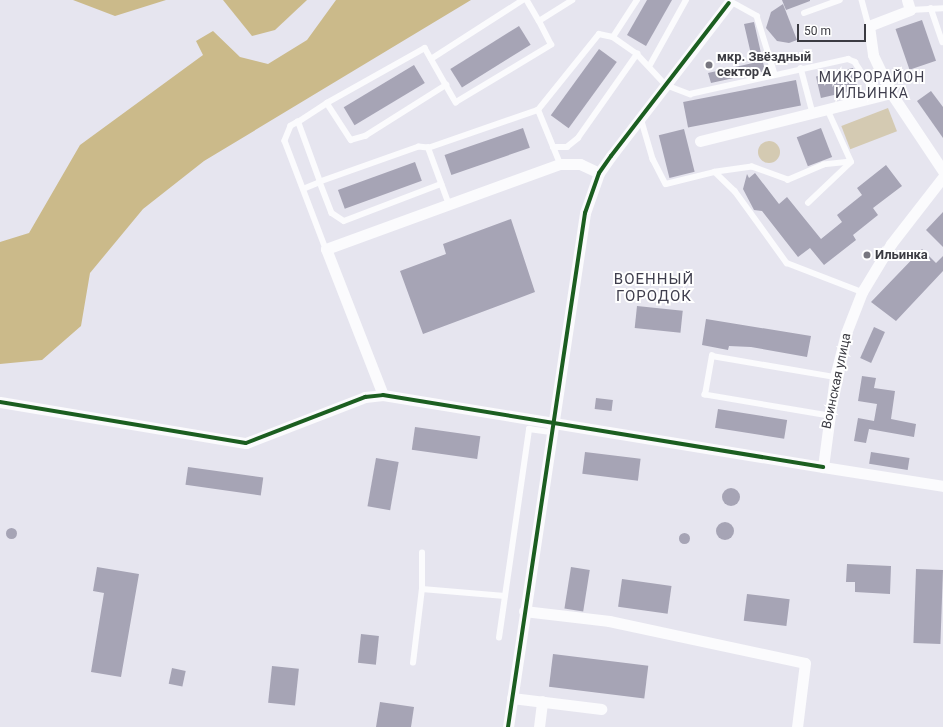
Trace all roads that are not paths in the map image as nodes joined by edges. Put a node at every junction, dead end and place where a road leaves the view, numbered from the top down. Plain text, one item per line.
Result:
1 (523, 0) edge
2 (527, 0) edge
3 (572, 0) edge
4 (637, 0) edge
5 (686, 0) edge
6 (840, 0) edge
7 (862, 0) edge
8 (730, 1) edge
9 (908, 5) edge
10 (931, 8) junction
11 (943, 8) edge
12 (804, 13) dead end
13 (539, 21) junction
14 (870, 26) junction
15 (613, 37) junction
16 (943, 42) edge
17 (637, 54) junction
18 (431, 59) junction
19 (650, 65) junction
20 (801, 68) junction
21 (775, 74) junction
22 (446, 85) junction
23 (666, 85) junction
24 (891, 93) junction
25 (328, 103) junction
26 (538, 110) junction
27 (827, 110) junction
28 (813, 113) junction
29 (641, 118) junction
30 (298, 122) junction
31 (700, 141) dead end
32 (553, 147) junction
33 (428, 148) junction
34 (851, 162) junction
35 (560, 164) junction
36 (943, 171) edge
37 (715, 172) junction
38 (599, 173) junction
39 (943, 177) edge
40 (320, 182) junction
41 (441, 184) junction
42 (303, 188) junction
43 (808, 203) dead end
44 (449, 205) junction
45 (326, 249) junction
46 (862, 292) junction
47 (835, 377) junction
48 (383, 395) junction
49 (0, 402) edge
50 (829, 416) junction
51 (552, 428) junction
52 (822, 467) junction
53 (943, 486) edge
54 (422, 554) dead end
55 (422, 589) junction
56 (505, 596) junction
57 (524, 611) junction
58 (499, 638) dead end
59 (413, 663) dead end
60 (512, 698) junction
61 (542, 701) junction
62 (600, 709) dead end
63 (508, 727) edge
64 (539, 727) edge
65 (797, 727) edge

1 - 18 lane
2 - 13 lane
3 - 13 lane
4 - 15 lane
5 - 19 lane
6 - 12 lane
7 - 14 lane
8 - 21 lane
8 - 23 street
9 - 10 lane
9 - 14 street
10 - 11 lane
10 - 16 lane
13 - 22 lane
14 - 24 street
15 - 17 lane
15 - 26 lane
17 - 19 lane
17 - 32 lane
18 - 22 lane
18 - 25 lane
19 - 23 lane
20 - 21 lane
20 - 24 lane
20 - 28 lane
21 - 23 lane
22 - 25 lane
23 - 29 street
24 - 27 street
24 - 36 street
25 - 30 lane
26 - 32 lane
26 - 33 lane
27 - 28 street
27 - 34 lane
28 - 31 street
29 - 37 lane
29 - 38 street
30 - 40 lane
30 - 42 lane
32 - 35 lane
33 - 40 lane
33 - 41 lane
34 - 37 lane
34 - 43 lane
35 - 38 street
35 - 44 street
37 - 46 lane
38 - 51 street
39 - 46 street, Воинская улица
40 - 41 lane
40 - 42 lane
41 - 44 lane
42 - 45 lane
44 - 45 street
45 - 48 street
46 - 47 street, Воинская улица
47 - 50 street, Воинская улица
47 - 50 lane
48 - 49 street
48 - 51 street
50 - 52 street, Воинская улица
51 - 52 street
51 - 56 lane
51 - 57 street
52 - 53 street
54 - 55 lane
55 - 56 lane
55 - 59 lane
56 - 58 lane
57 - 60 street
57 - 65 street
60 - 61 street
60 - 63 street
61 - 62 street
61 - 64 street

